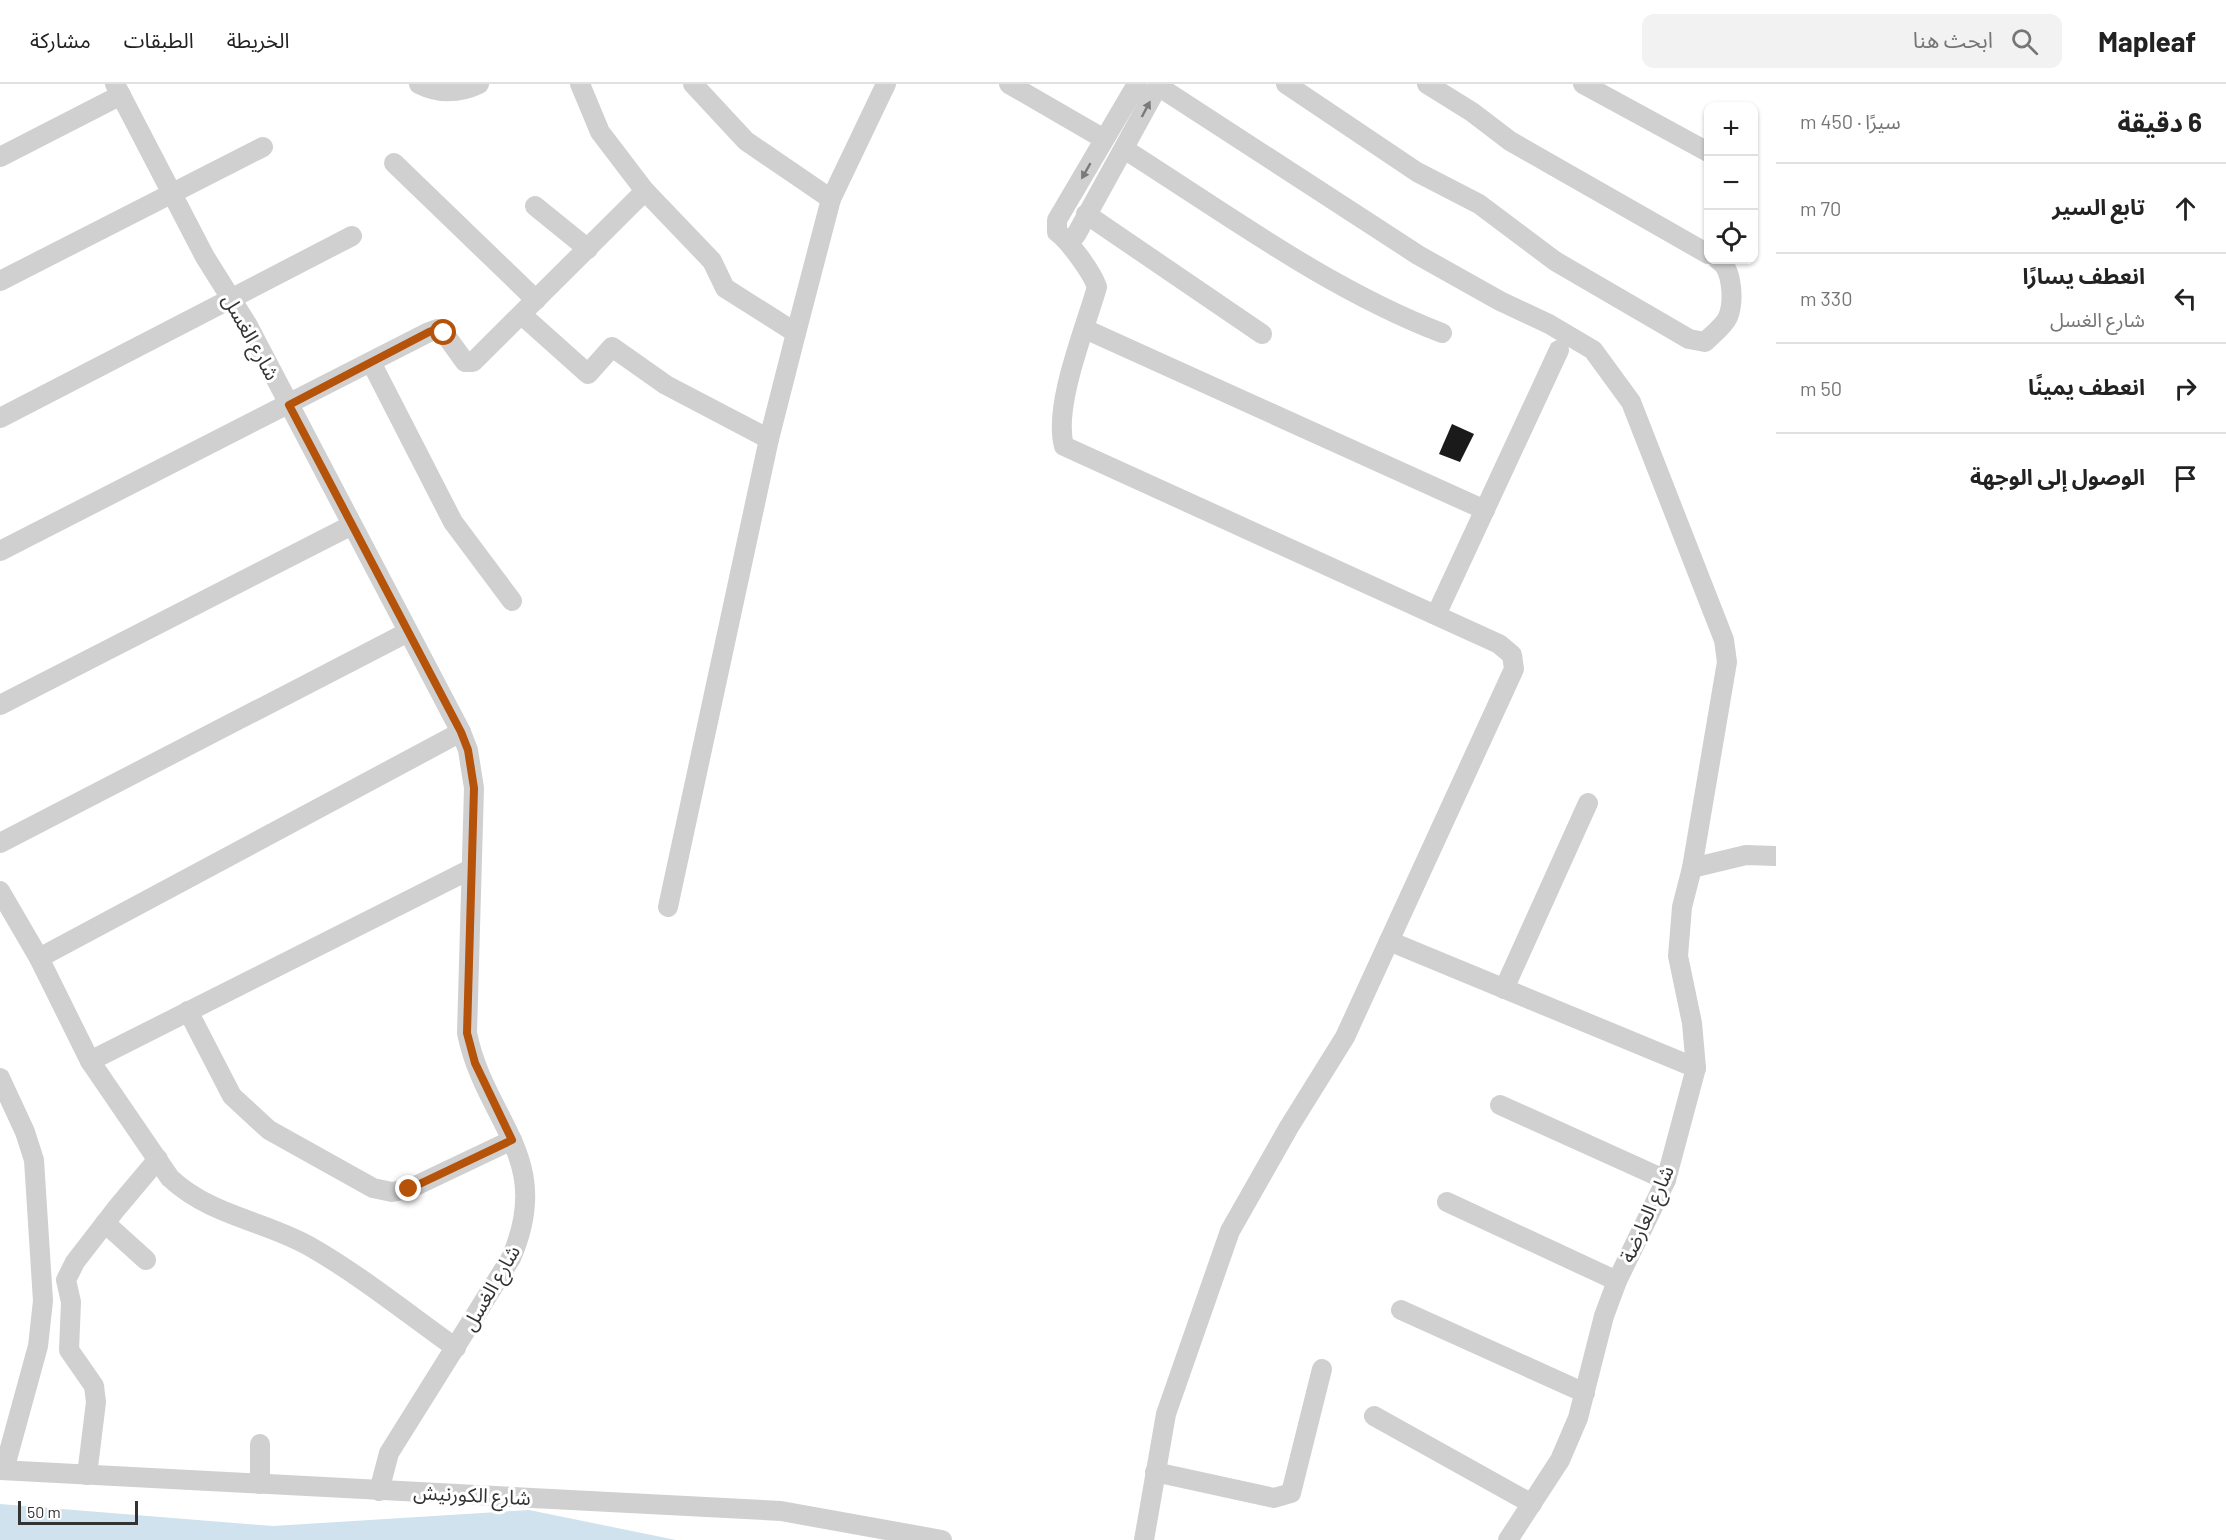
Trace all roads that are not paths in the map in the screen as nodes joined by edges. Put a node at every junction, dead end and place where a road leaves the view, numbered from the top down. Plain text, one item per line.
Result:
1 (418, 84) edge
2 (479, 84) edge
3 (580, 84) edge
4 (693, 84) edge
5 (886, 84) edge
6 (1010, 84) edge
7 (1137, 84) edge
8 (1286, 84) edge
9 (1427, 84) edge
10 (1583, 84) edge
11 (1159, 85) edge
12 (118, 89) edge
13 (1104, 139) junction
14 (263, 147) dead end
15 (1124, 149) junction
16 (1704, 150) edge
17 (0, 157) edge
18 (394, 163) dead end
19 (645, 191) junction
20 (173, 194) junction
21 (831, 199) junction
22 (535, 206) dead end
23 (1086, 214) junction
24 (352, 236) dead end
25 (1067, 240) junction
26 (588, 249) junction
27 (1704, 252) edge
28 (1725, 264) edge
29 (0, 281) edge
30 (231, 299) junction
31 (536, 300) junction
32 (522, 315) junction
33 (1085, 329) junction
34 (795, 333) junction
35 (1442, 333) dead end
36 (1262, 334) dead end
37 (1559, 350) dead end
38 (371, 362) junction
39 (289, 405) junction
40 (0, 418) edge
41 (769, 439) junction
42 (1485, 510) junction
43 (350, 526) junction
44 (0, 551) edge
45 (512, 601) dead end
46 (1436, 615) junction
47 (408, 632) junction
48 (0, 705) edge
49 (461, 732) junction
50 (1588, 803) dead end
51 (0, 843) edge
52 (1776, 856) edge
53 (471, 868) junction
54 (1692, 868) junction
55 (0, 891) edge
56 (668, 907) dead end
57 (1389, 941) junction
58 (39, 958) junction
59 (1504, 989) junction
60 (188, 1011) junction
61 (90, 1061) junction
62 (1696, 1068) junction
63 (0, 1078) edge
64 (1500, 1105) dead end
65 (512, 1140) junction
66 (158, 1159) junction
67 (1666, 1180) junction
68 (1447, 1202) dead end
69 (105, 1223) junction
70 (146, 1260) dead end
71 (1617, 1281) junction
72 (1401, 1310) dead end
73 (456, 1348) junction
74 (1322, 1370) dead end
75 (1585, 1393) junction
76 (1374, 1416) dead end
77 (260, 1444) dead end
78 (2, 1470) edge
79 (1155, 1472) junction
80 (87, 1475) junction
81 (260, 1484) junction
82 (379, 1491) junction
83 (1532, 1504) junction
84 (942, 1540) edge
85 (1144, 1540) edge
86 (1508, 1540) edge

1 - 2 street
3 - 19 street
4 - 21 street
5 - 21 street
6 - 13 street
7 - 13 street
8 - 28 street
9 - 27 street
10 - 16 street
15 -> 11 street
11 - 54 street, شارع العارضة
12 - 17 street
12 - 20 street, شارع الغسل
13 -> 25 street
14 - 20 street
15 - 23 street
15 - 35 street
18 - 31 street
19 - 26 street
19 - 34 street
20 - 29 street
20 - 30 street, شارع الغسل
21 - 34 street
22 - 26 street
23 - 25 street
23 - 36 street
24 - 30 street
25 - 33 street
26 - 31 street
30 - 39 street, شارع الغسل
30 - 40 street
31 - 32 street
32 - 38 street
32 - 41 street
33 - 42 street
33 - 46 street
34 - 41 street
37 - 42 street
38 - 39 street
38 - 45 street
39 - 43 street, شارع الغسل
39 - 44 street
41 - 56 street
42 - 46 street
43 - 47 street, شارع الغسل
43 - 48 street
46 - 57 street
47 - 49 street, شارع الغسل
47 - 51 street
49 - 53 street, شارع الغسل
49 - 58 street
50 - 59 street
52 - 54 street
53 - 60 street
53 - 65 street, شارع الغسل
54 - 62 street, شارع العارضة
55 - 58 street
57 - 59 street
57 - 79 street
58 - 61 street
59 - 62 street
60 - 61 street
60 - 65 street
61 - 66 street
62 - 67 street, شارع العارضة
63 - 78 street
64 - 67 street
65 - 73 street, شارع الغسل
66 - 69 street
66 - 73 street
67 - 71 street, شارع العارضة
68 - 71 street
69 - 70 street
69 - 80 street
71 - 75 street, شارع العارضة
72 - 75 street
73 - 82 street, شارع الغسل
74 - 79 street
75 - 83 street, شارع العارضة
76 - 83 street
77 - 81 street
78 - 80 street, شارع الكورنيش
79 - 85 street
80 - 81 street, شارع الكورنيش
81 - 82 street, شارع الكورنيش
82 - 84 street, شارع الكورنيش
83 - 86 street, شارع العارضة

